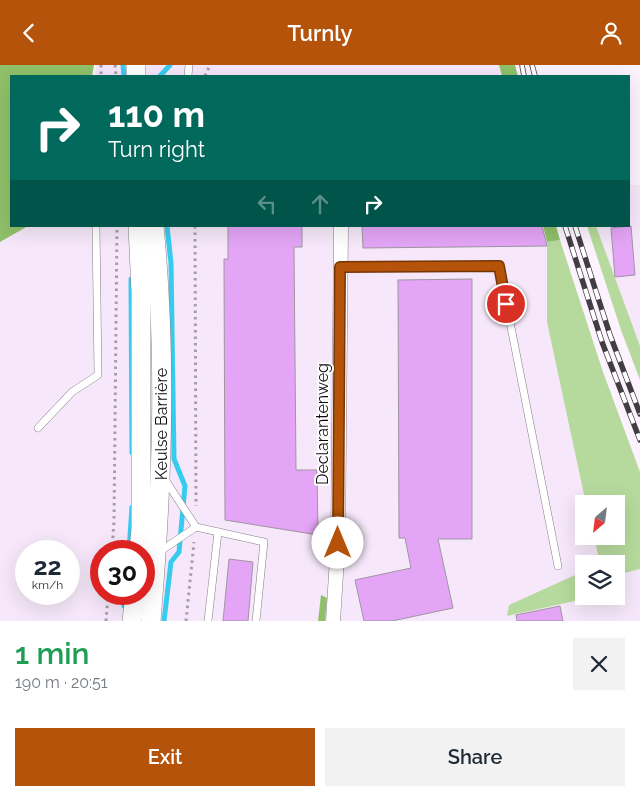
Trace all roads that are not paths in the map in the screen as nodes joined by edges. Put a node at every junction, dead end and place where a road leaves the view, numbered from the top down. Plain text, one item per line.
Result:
1 (96, 227) edge
2 (138, 227) edge
3 (154, 227) edge
4 (341, 227) edge
5 (340, 267) junction
6 (38, 427) dead end
7 (162, 474) junction
8 (196, 527) junction
9 (218, 532) junction
10 (144, 540) edge
11 (150, 540) edge
12 (155, 548) edge
13 (558, 566) dead end
14 (134, 605) edge
15 (151, 605) edge
16 (132, 621) edge
17 (152, 621) edge
18 (208, 621) edge
19 (256, 621) edge
20 (333, 621) edge

1 - 6 lane
2 - 10 main road, Keulse Barrière
3 - 7 main road, Keulse Barrière
4 - 5 street, Declarantenweg
5 - 13 lane
5 - 20 street, Declarantenweg
7 - 8 lane
7 - 11 main road, Keulse Barrière
8 - 9 lane
8 - 12 lane
9 - 18 lane
9 - 19 lane
14 - 16 main road
15 - 17 main road, Keulse Barrière

